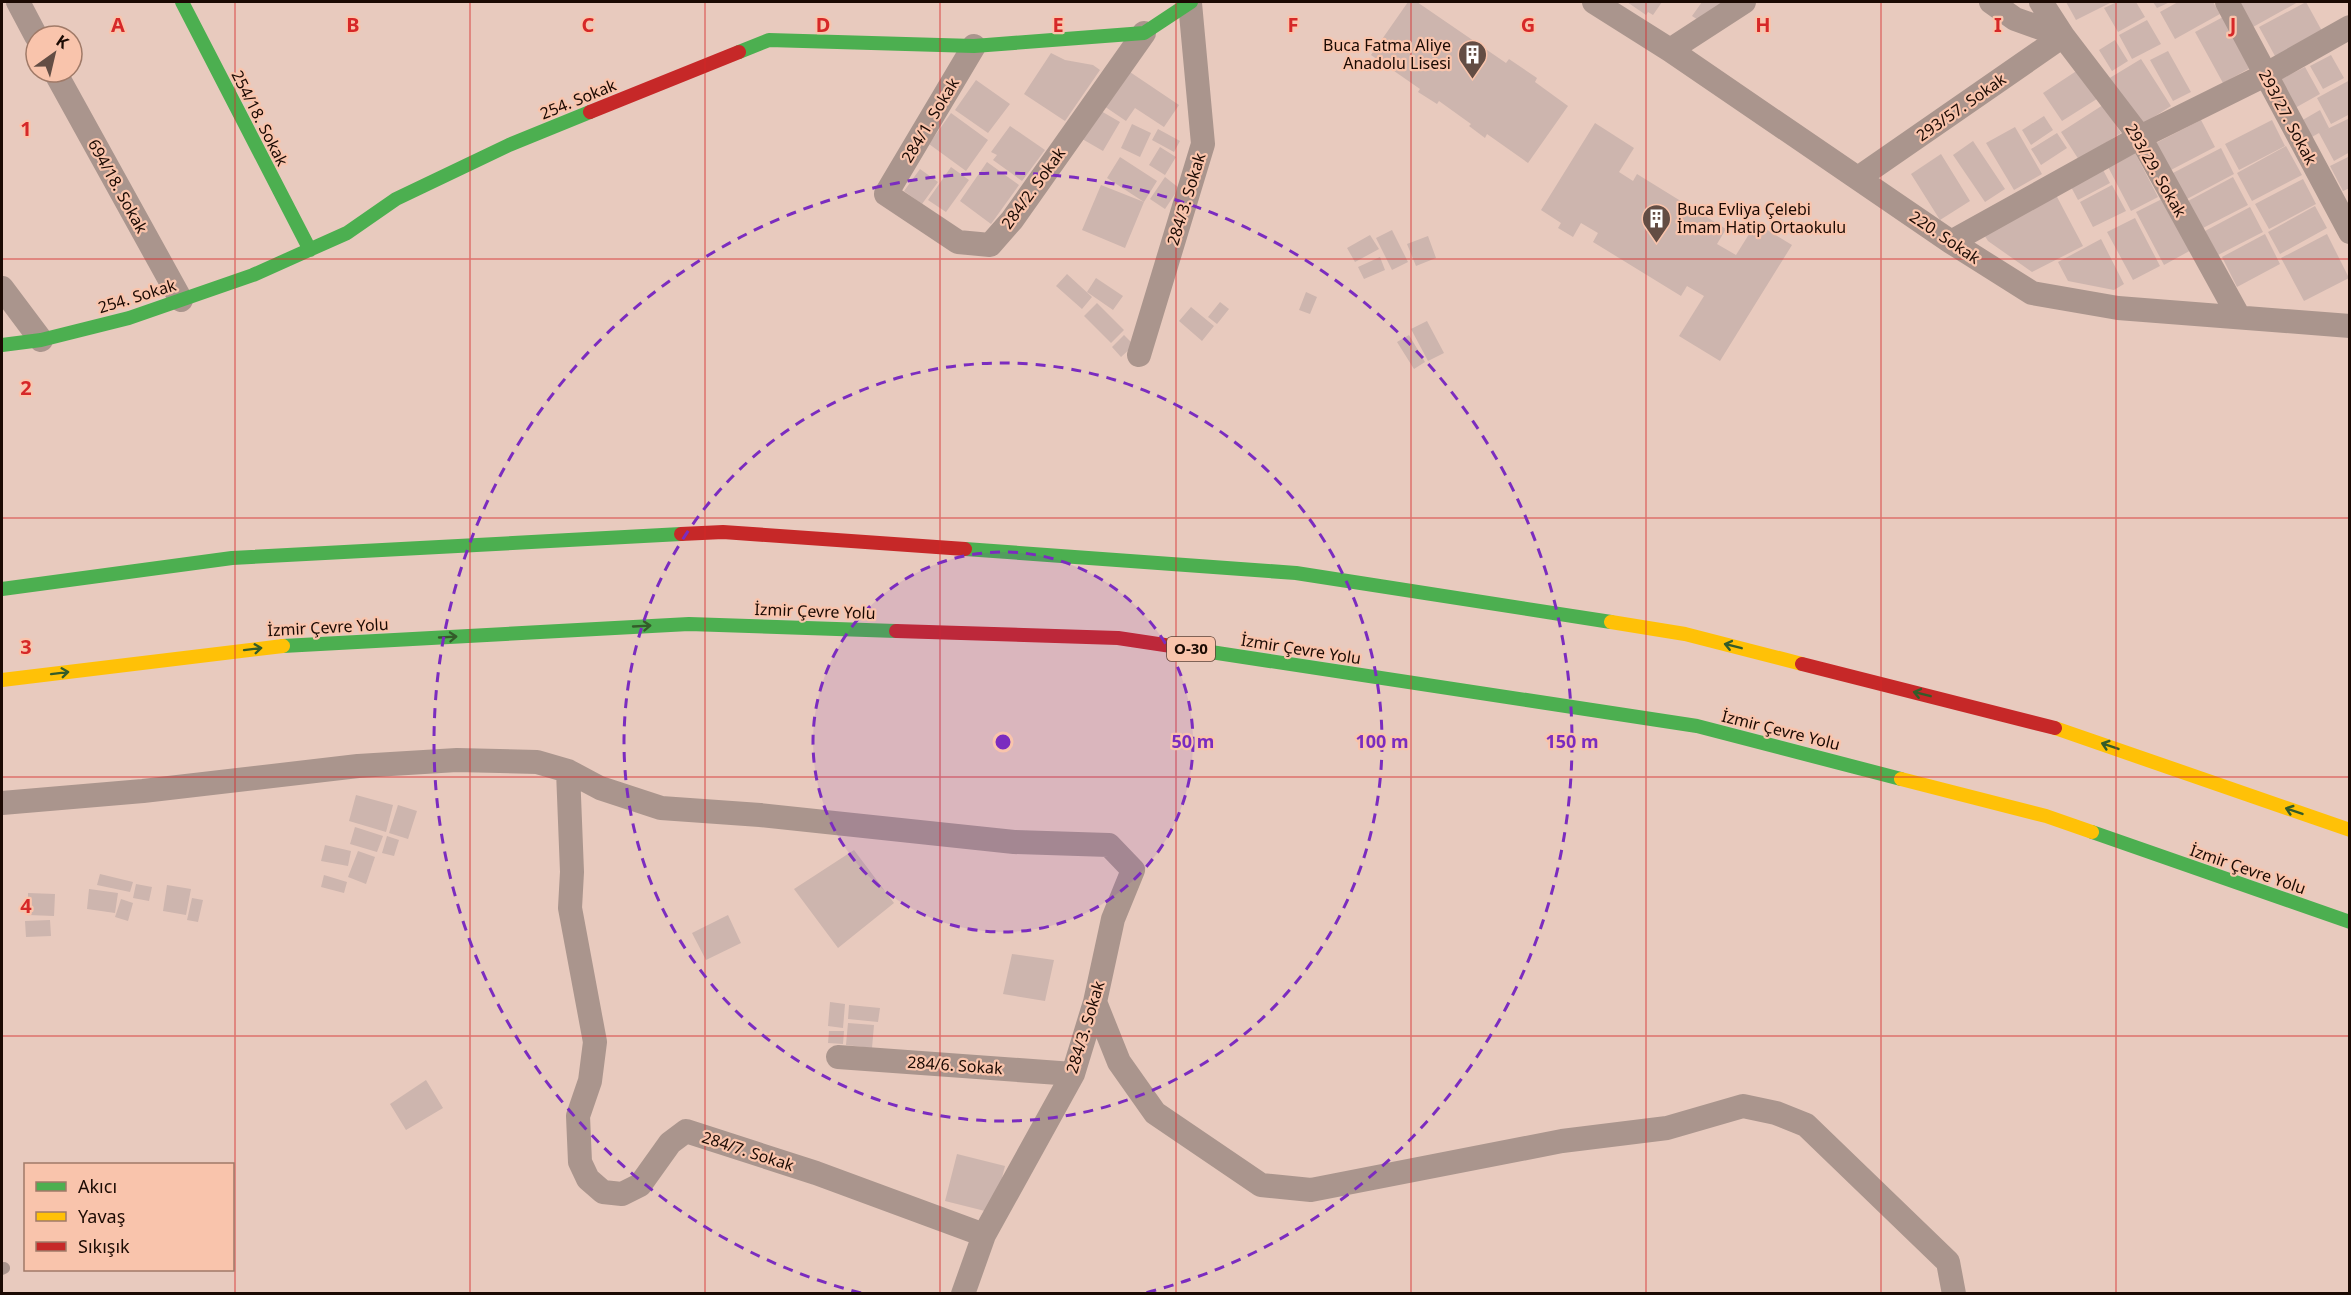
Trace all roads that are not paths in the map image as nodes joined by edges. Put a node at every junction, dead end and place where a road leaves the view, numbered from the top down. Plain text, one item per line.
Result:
1 (18, 2) edge
2 (182, 2) edge
3 (1190, 2) edge
4 (1594, 2) edge
5 (1744, 2) edge
6 (1991, 2) edge
7 (2041, 2) edge
8 (2227, 2) edge
9 (30, 24) edge
10 (2349, 27) edge
11 (1144, 33) junction
12 (2063, 36) junction
13 (974, 46) junction
14 (1670, 50) junction
15 (2265, 75) junction
16 (62, 84) edge
17 (2140, 137) junction
18 (1858, 178) junction
19 (886, 194) joint
20 (2349, 232) edge
21 (1951, 242) junction
22 (310, 250) junction
23 (2, 288) edge
24 (181, 300) junction
25 (2239, 317) junction
26 (2349, 326) edge
27 (41, 340) junction
28 (2, 345) edge
29 (1139, 355) dead end
30 (2, 589) edge
31 (2, 680) edge
32 (568, 771) junction
33 (2, 803) edge
34 (2349, 830) edge
35 (2349, 922) edge
36 (1095, 1002) junction
37 (838, 1057) dead end
38 (1073, 1074) junction
39 (984, 1235) junction
40 (963, 1293) edge
41 (1954, 1293) edge

1 - 9 street
2 - 22 main road, 254/18. Sokak
3 - 11 main road, 254. Sokak
3 - 29 street, 284/3. Sokak
4 - 14 street, 220. Sokak
5 - 14 street
6 - 12 street
7 - 12 street, 293/29. Sokak
8 - 15 street, 293/27. Sokak
10 - 15 street
11 - 13 main road, 254. Sokak
11 - 19 street, 284/2. Sokak
12 - 17 street, 293/29. Sokak
12 - 18 street, 293/57. Sokak
13 - 19 street, 284/1. Sokak
13 - 22 main road, 254. Sokak
14 - 18 street, 220. Sokak
15 - 17 street
15 - 20 street, 293/27. Sokak
16 - 24 street, 694/18. Sokak
17 - 21 street
17 - 25 street, 293/29. Sokak
18 - 21 street, 220. Sokak
21 - 25 street, 220. Sokak
22 - 24 main road, 254. Sokak
23 - 27 street
24 - 27 main road, 254. Sokak
25 - 26 street, 220. Sokak
27 - 28 main road, 254. Sokak
34 -> 30 main road
31 -> 35 main road, İzmir Çevre Yolu / O-30
32 - 33 street
32 - 36 street, 284/3. Sokak
32 - 39 street, 284/7. Sokak
36 - 38 street, 284/3. Sokak
36 - 41 street
37 - 38 street, 284/6. Sokak
38 - 39 street, 284/3. Sokak
39 - 40 street, 284/3. Sokak

